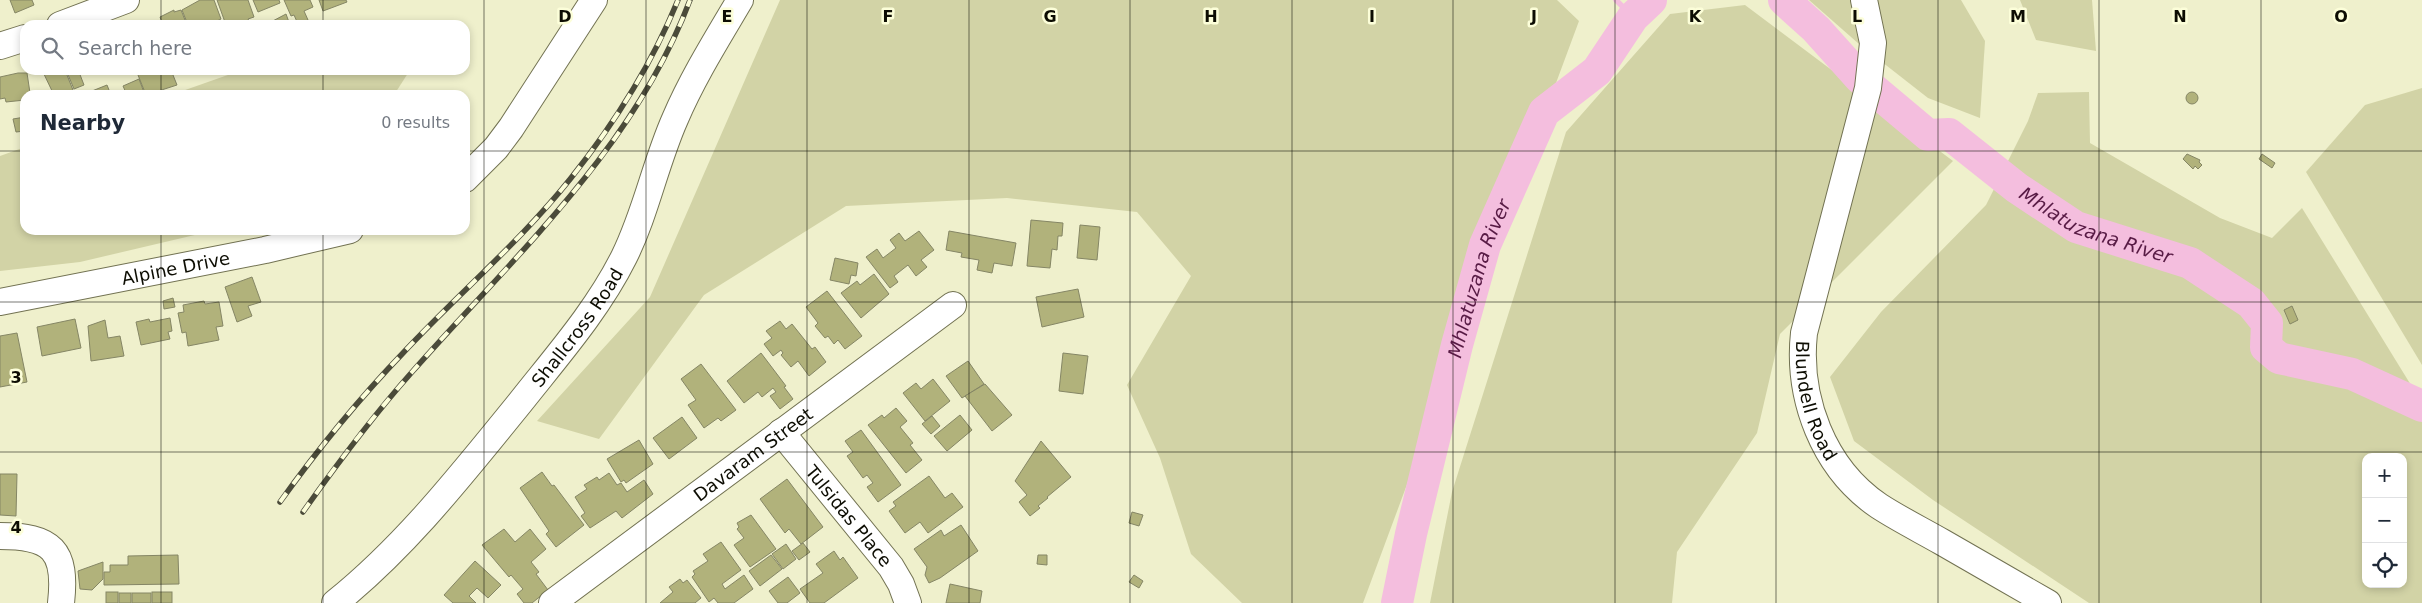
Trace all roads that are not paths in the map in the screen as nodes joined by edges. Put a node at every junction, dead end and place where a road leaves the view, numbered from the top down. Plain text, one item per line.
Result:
1 (126, 0) edge
2 (594, 0) edge
3 (740, 0) edge
4 (1864, 0) edge
5 (73, 20) edge
6 (20, 40) edge
7 (0, 46) edge
8 (470, 174) edge
9 (329, 235) edge
10 (0, 302) edge
11 (953, 305) dead end
12 (782, 432) junction
13 (0, 536) edge
14 (61, 603) edge
15 (335, 603) edge
16 (552, 603) edge
17 (908, 603) edge
18 (2048, 603) edge

1 - 5 street
2 - 8 street
3 - 15 street, Shallcross Road
4 - 18 street, Blundell Road
6 - 7 street
9 - 10 street, Alpine Drive
11 - 12 street, Davaram Street
12 - 16 street, Davaram Street
12 - 17 street, Tulsidas Place
13 - 14 street

